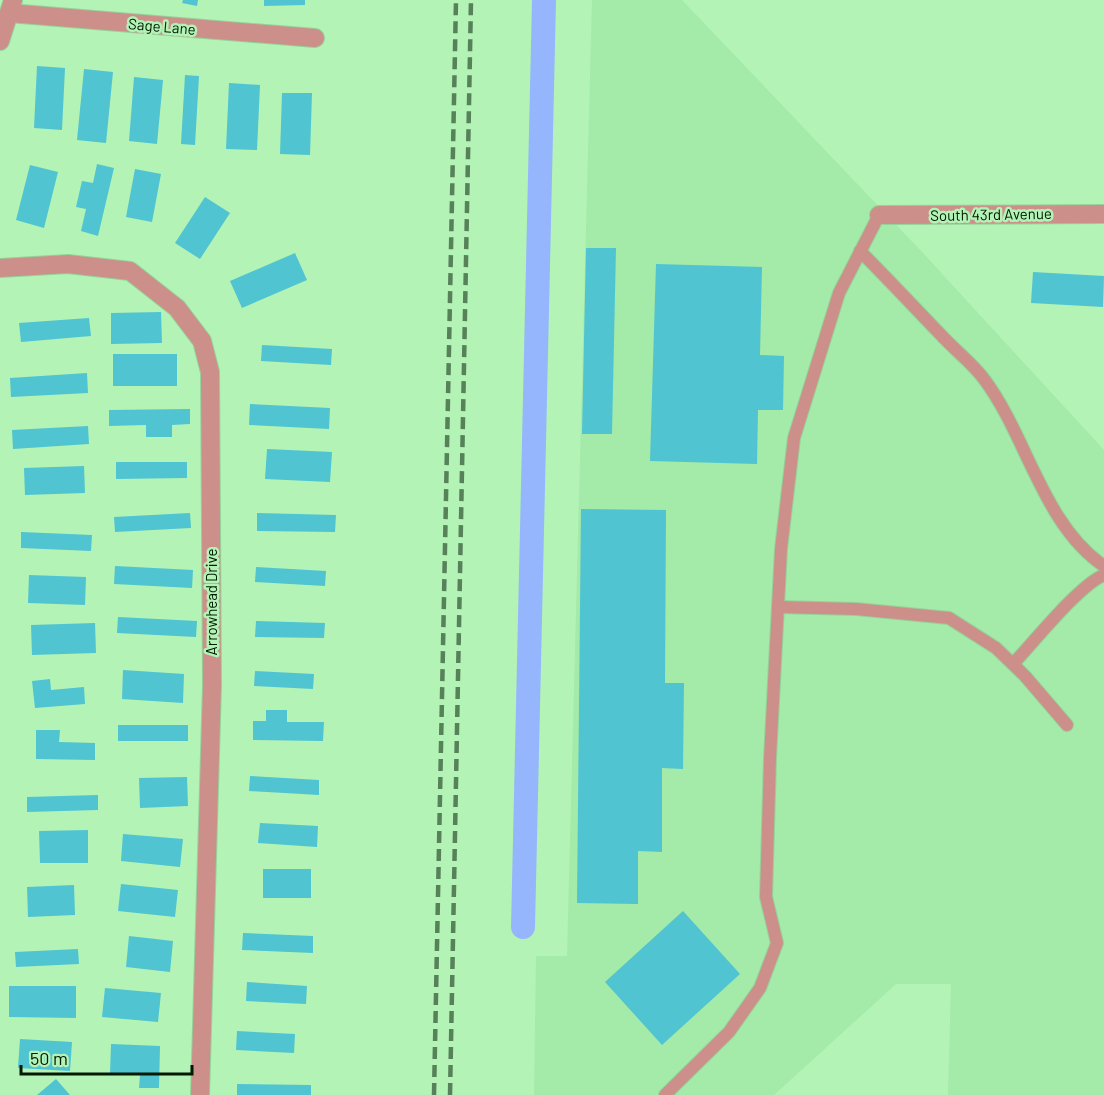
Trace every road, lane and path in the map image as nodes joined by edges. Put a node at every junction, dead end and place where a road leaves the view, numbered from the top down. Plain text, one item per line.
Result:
1 (11, 7) edge
2 (315, 38) dead end
3 (0, 41) edge
4 (1104, 214) edge
5 (879, 215) joint
6 (860, 252) junction
7 (0, 268) edge
8 (1104, 566) edge
9 (1104, 575) edge
10 (778, 607) junction
11 (1013, 664) junction
12 (1067, 725) dead end
13 (200, 1095) edge
14 (665, 1095) edge

1 - 2 street, Sage Lane
1 - 3 street
4 - 5 street, South 43rd Avenue
5 - 6 lane
6 - 8 lane
6 - 10 lane
7 - 13 street, Arrowhead Drive
9 - 11 lane
10 - 11 lane
10 - 14 lane
11 - 12 lane

